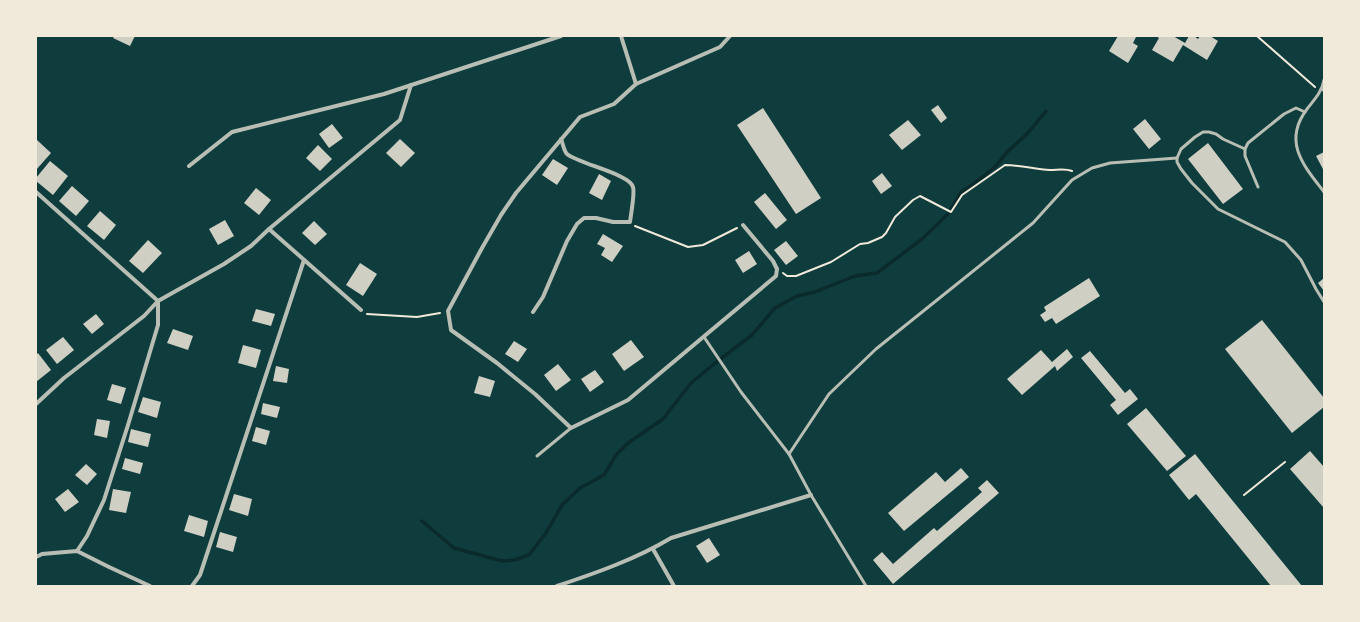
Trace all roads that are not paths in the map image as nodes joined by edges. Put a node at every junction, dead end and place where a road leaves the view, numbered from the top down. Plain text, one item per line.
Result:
1 (561, 36) edge
2 (621, 36) edge
3 (730, 36) edge
4 (1324, 80) edge
5 (636, 84) junction
6 (411, 85) junction
7 (1322, 90) edge
8 (1305, 112) junction
9 (561, 140) junction
10 (1245, 149) junction
11 (1177, 158) junction
12 (189, 166) dead end
13 (1258, 187) dead end
14 (36, 192) edge
15 (1324, 192) edge
16 (743, 225) road end
17 (269, 229) junction
18 (304, 260) junction
19 (158, 301) junction
20 (1324, 302) edge
21 (361, 310) road end
22 (533, 312) dead end
23 (704, 337) junction
24 (36, 404) edge
25 (571, 428) junction
26 (790, 454) junction
27 (537, 456) dead end
28 (811, 495) junction
29 (653, 549) junction
30 (77, 550) junction
31 (36, 557) edge
32 (150, 586) edge
33 (192, 586) edge
34 (557, 586) edge
35 (674, 586) edge
36 (866, 586) edge

1 - 6 street
2 - 5 street
3 - 5 street
4 - 7 lane
5 - 9 street
6 - 12 street
6 - 17 street
7 - 8 lane
8 - 10 lane
8 - 15 lane
9 - 22 street
9 - 25 street
10 - 11 lane
10 - 13 lane
11 - 20 lane
11 - 26 lane
14 - 19 street
16 - 23 street
17 - 18 street
17 - 19 street
18 - 21 street
18 - 33 street
19 - 24 street
19 - 30 street
23 - 25 street
23 - 26 lane
25 - 27 lane
26 - 28 lane
28 - 29 street
28 - 36 lane
29 - 34 street
29 - 35 street
30 - 31 street
30 - 32 street

